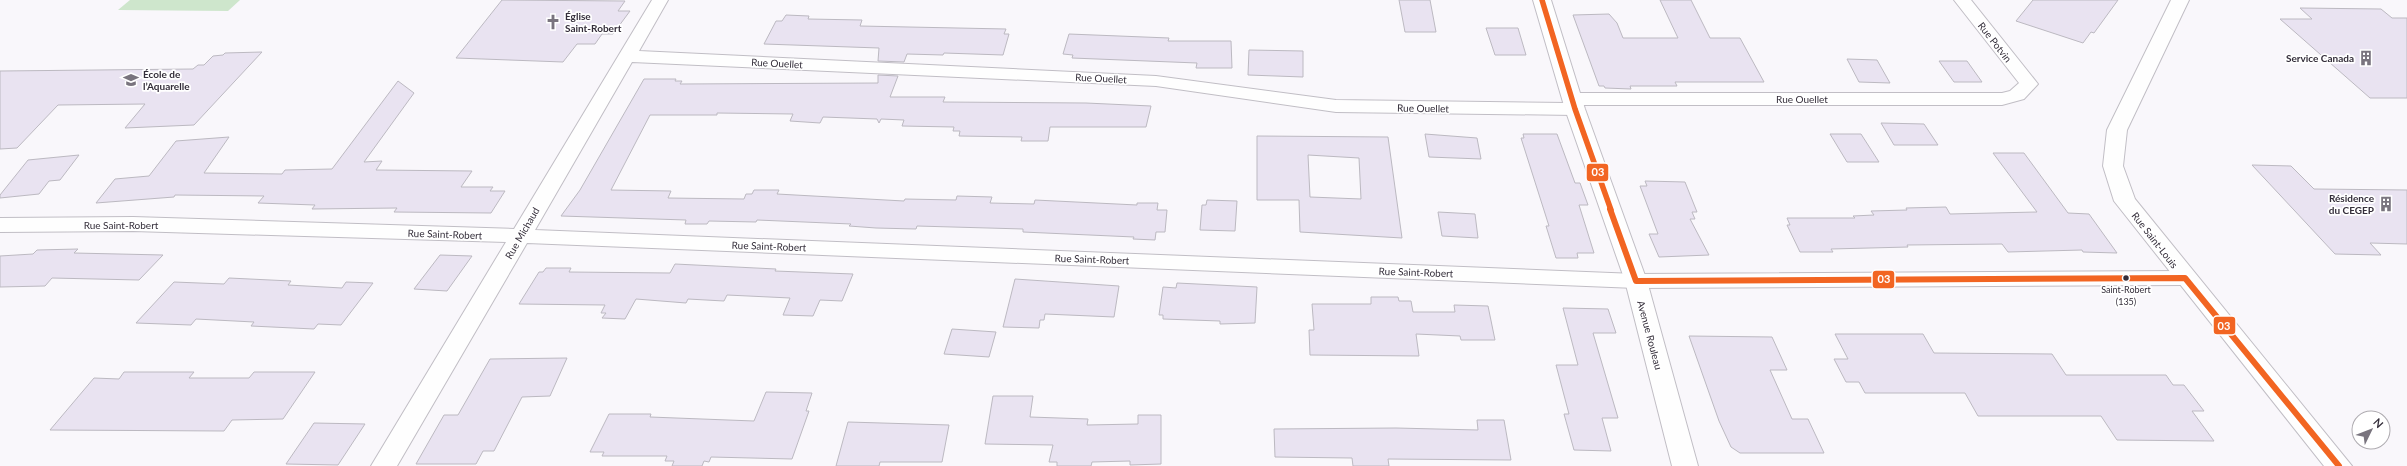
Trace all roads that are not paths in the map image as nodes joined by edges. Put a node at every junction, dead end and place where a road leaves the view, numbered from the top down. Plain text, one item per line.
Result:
1 (660, 0) edge
2 (1542, 0) edge
3 (1962, 0) edge
4 (2180, 0) edge
5 (626, 56) junction
6 (2029, 84) joint
7 (1573, 104) junction
8 (0, 225) edge
9 (520, 236) junction
10 (2185, 278) junction
11 (1636, 281) junction
12 (384, 466) edge
13 (1685, 466) edge
14 (2339, 466) edge

1 - 5 street, Rue Michaud
2 - 7 street, Avenue Rouleau
3 - 6 street, Rue Potvin
4 - 10 street, Rue Saint-Louis
5 - 7 street, Rue Ouellet
5 - 9 street, Rue Michaud
6 - 7 street, Rue Ouellet
7 - 11 street, Avenue Rouleau
8 - 9 street, Rue Saint-Robert
9 - 11 street, Rue Saint-Robert
9 - 12 street, Rue Michaud
10 - 11 street, Rue Saint-Robert
10 - 14 street, Rue Saint-Louis
11 - 13 street, Avenue Rouleau

